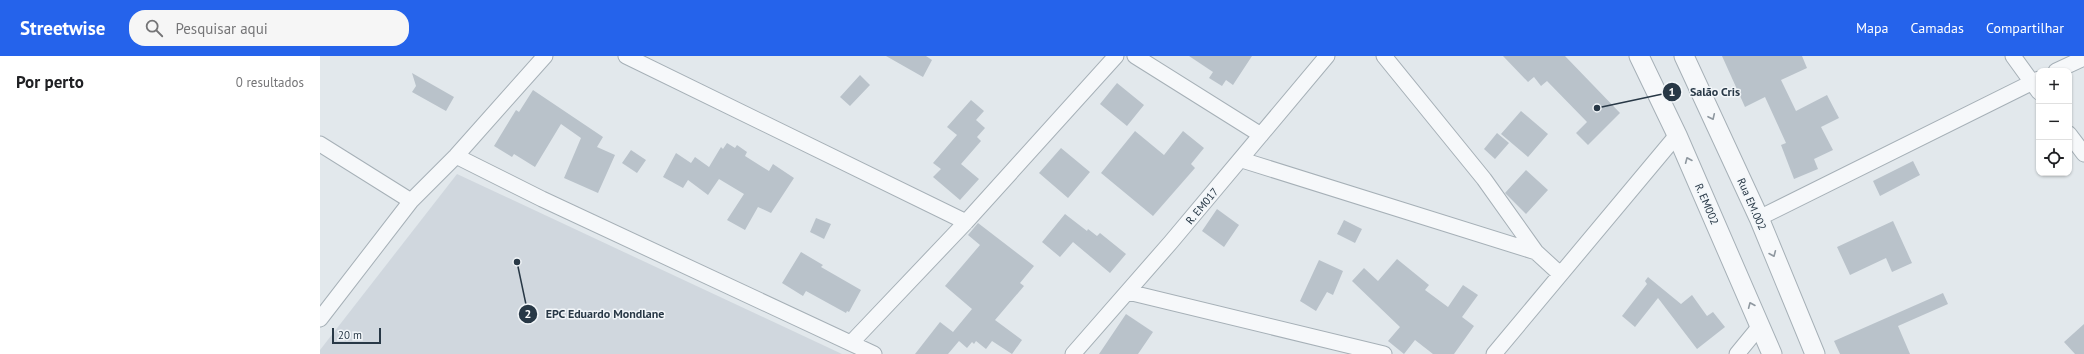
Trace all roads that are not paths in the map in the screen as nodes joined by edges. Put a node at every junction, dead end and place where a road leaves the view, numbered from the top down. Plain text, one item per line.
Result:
1 (626, 56) edge
2 (1116, 56) edge
3 (1135, 56) edge
4 (1327, 56) edge
5 (1384, 56) edge
6 (1639, 56) edge
7 (1684, 56) edge
8 (2012, 56) edge
9 (538, 58) edge
10 (2084, 58) edge
11 (2062, 68) edge
12 (2036, 84) edge
13 (2036, 85) edge
14 (1677, 134) junction
15 (1261, 135) junction
16 (2072, 138) edge
17 (320, 144) edge
18 (2084, 154) edge
19 (456, 156) junction
20 (1242, 160) junction
21 (411, 201) junction
22 (1758, 218) junction
23 (966, 222) junction
24 (1536, 252) junction
25 (1560, 274) junction
26 (1128, 292) junction
27 (320, 319) edge
28 (1760, 326) junction
29 (851, 343) junction
30 (874, 354) edge
31 (1073, 354) edge
32 (1384, 354) edge
33 (1494, 354) edge
34 (1737, 354) edge
35 (1772, 354) edge
36 (1815, 354) edge

1 - 23 street
2 - 23 street
3 - 15 street
4 - 15 street, R. EM017
5 - 24 street
6 - 14 street, R. EM002
7 -> 22 street, Rua EM.002
8 - 12 street
9 - 19 street
10 - 11 street
13 - 22 street
14 - 25 street
28 -> 14 street, R. EM002
15 - 20 street, R. EM017
16 - 18 street
17 - 21 street
19 - 21 street
19 - 29 street
20 - 24 street
20 - 26 street, R. EM017
21 - 27 street
22 -> 36 street, Rua EM.002
23 - 29 street
24 - 25 street
25 - 33 street
26 - 31 street, R. EM017
26 - 32 street
28 - 34 street
28 - 35 street, R. EM002
29 - 30 street

